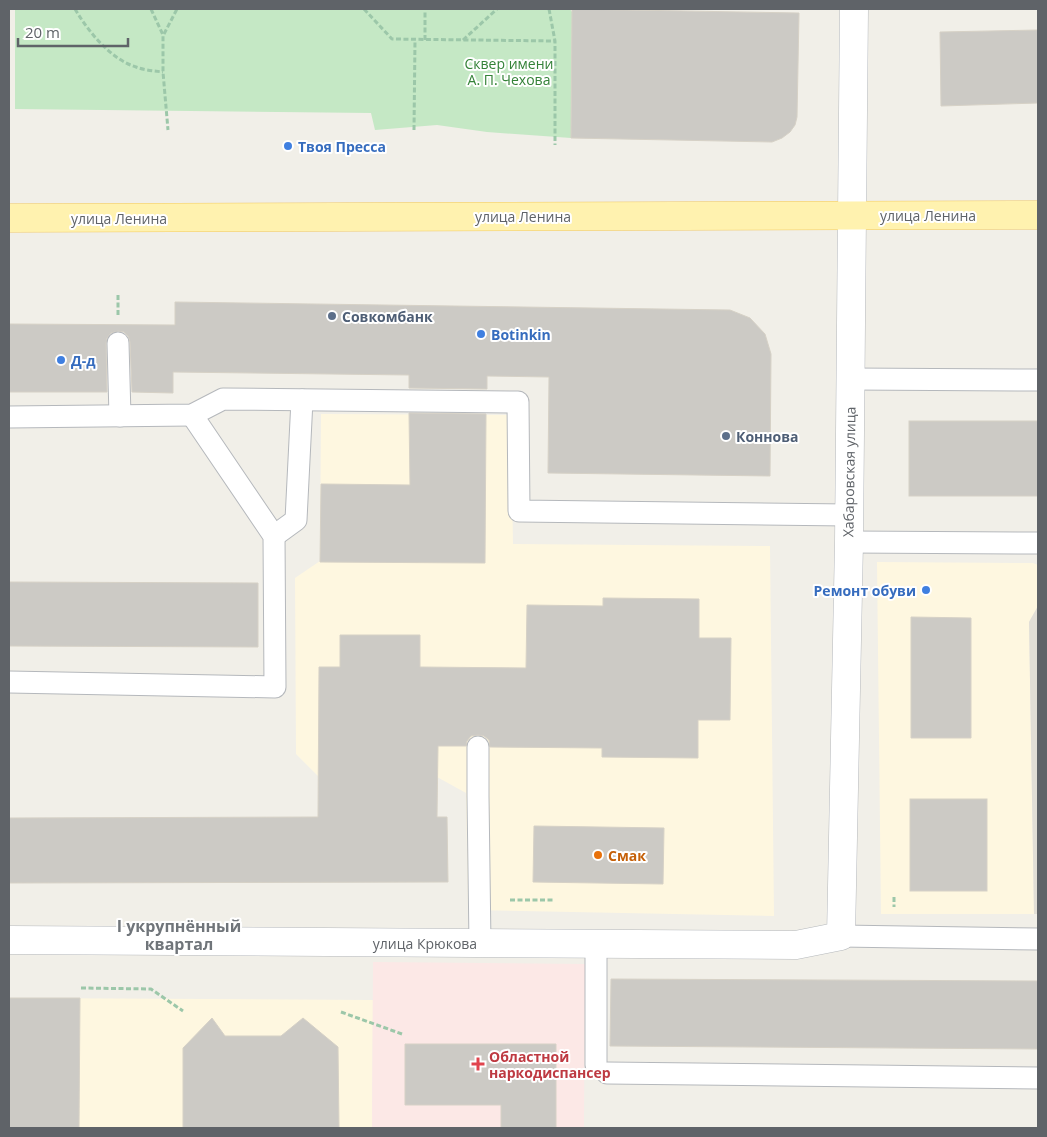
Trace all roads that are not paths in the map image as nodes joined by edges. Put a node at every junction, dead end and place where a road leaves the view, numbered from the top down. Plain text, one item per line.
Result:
1 (854, 9) edge
2 (852, 215) junction
3 (1038, 215) edge
4 (9, 218) edge
5 (118, 343) dead end
6 (850, 379) junction
7 (1038, 380) edge
8 (302, 400) junction
9 (120, 416) junction
10 (192, 416) junction
11 (9, 417) edge
12 (848, 528) junction
13 (274, 536) junction
14 (1038, 543) edge
15 (9, 682) edge
16 (478, 747) dead end
17 (841, 936) junction
18 (1038, 939) edge
19 (9, 940) edge
20 (480, 944) junction
21 (596, 944) junction
22 (1038, 1078) edge

1 - 2 street, Хабаровская улица
2 - 3 main road, улица Ленина
2 - 4 main road, улица Ленина
2 - 6 street, Хабаровская улица
5 - 9 lane
6 - 7 lane
6 - 12 street, Хабаровская улица
8 - 10 lane
8 - 12 lane
8 - 13 lane
9 - 10 lane
9 - 11 lane
10 - 13 lane
12 - 14 lane
12 - 17 street, Хабаровская улица
13 - 15 lane
16 - 20 lane
17 - 18 lane
17 - 21 street, улица Крюкова
19 - 20 street, улица Крюкова
20 - 21 street, улица Крюкова
21 - 22 lane

